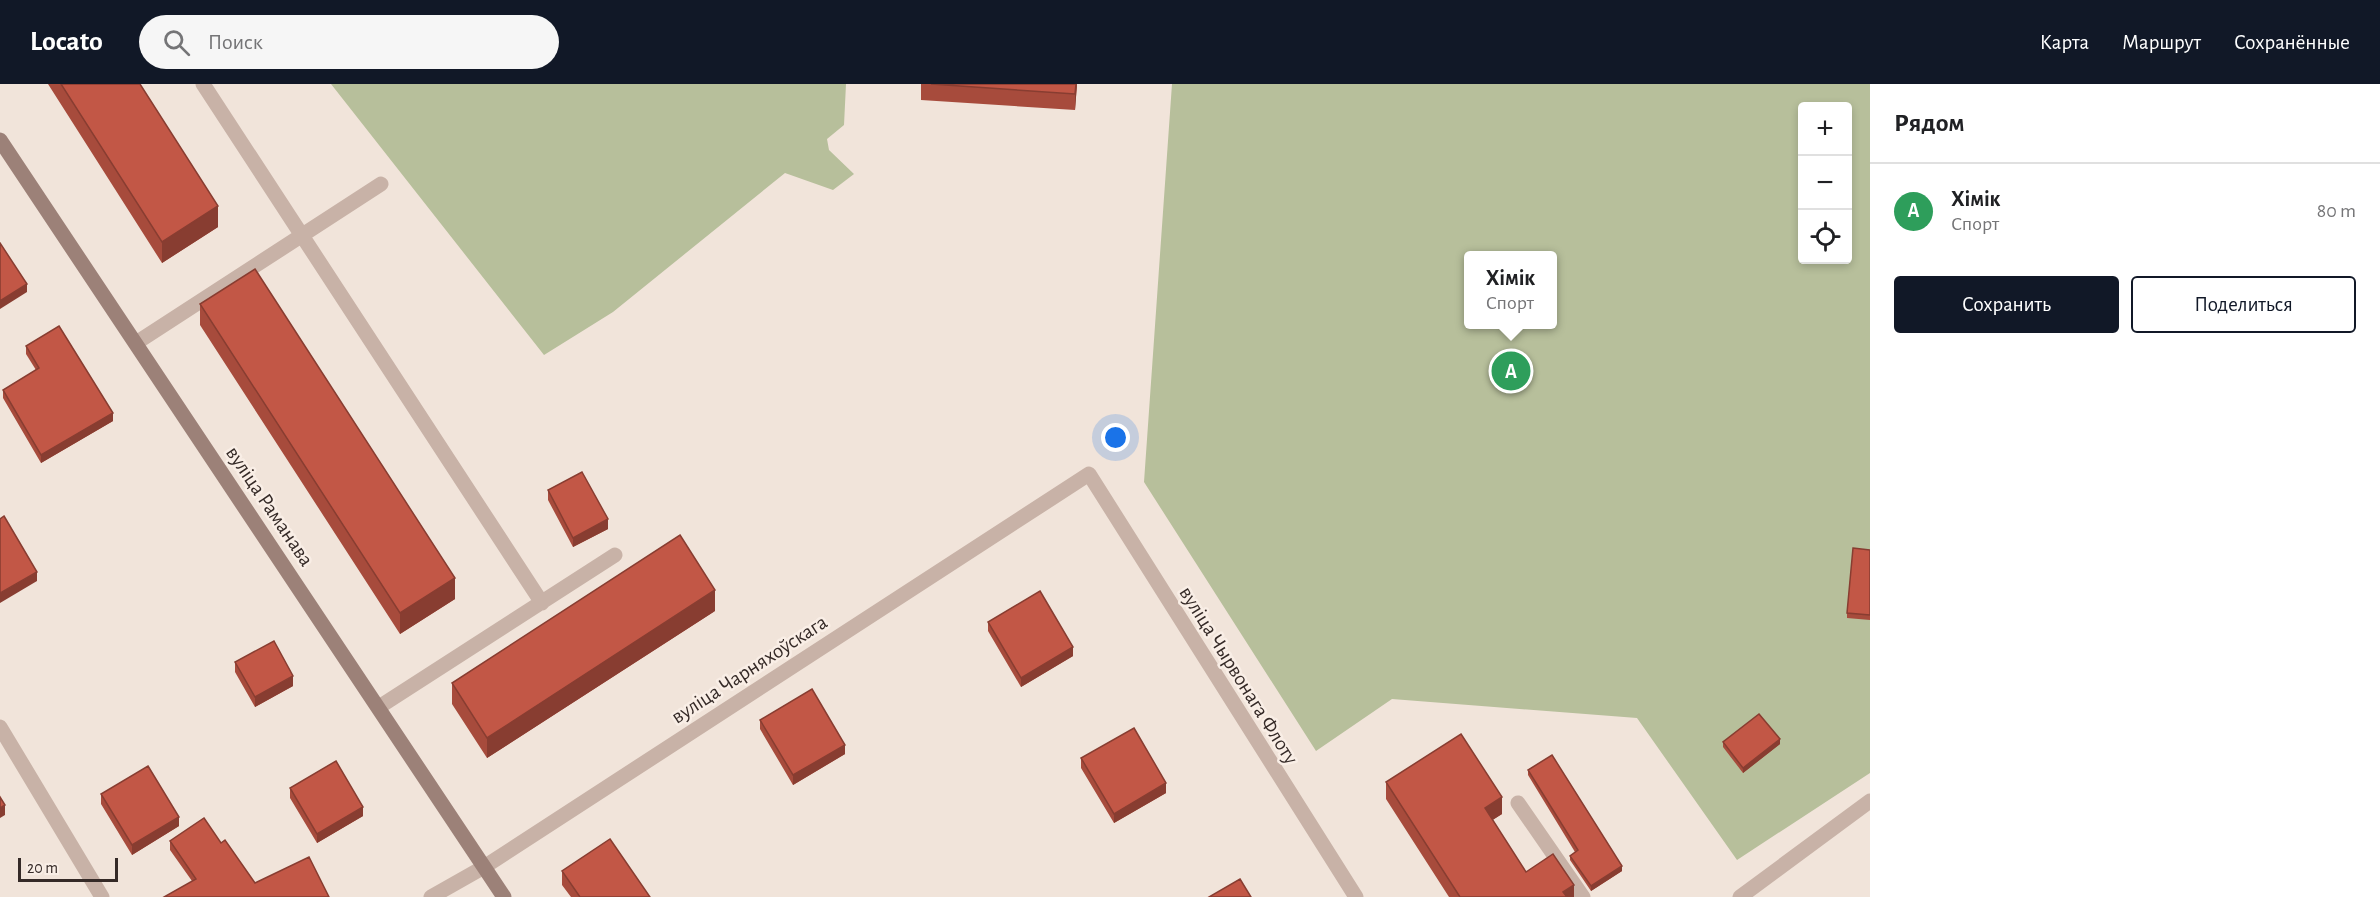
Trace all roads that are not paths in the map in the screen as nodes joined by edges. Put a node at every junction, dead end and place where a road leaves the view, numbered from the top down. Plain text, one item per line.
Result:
1 (203, 84) edge
2 (0, 140) edge
3 (381, 184) dead end
4 (302, 234) junction
5 (136, 343) junction
6 (1089, 474) joint
7 (615, 555) dead end
8 (542, 603) junction
9 (379, 707) junction
10 (0, 727) edge
11 (1870, 801) edge
12 (1518, 803) dead end
13 (484, 867) junction
14 (102, 897) edge
15 (430, 897) edge
16 (504, 897) edge
17 (1356, 897) edge
18 (1583, 897) edge
19 (1740, 897) edge

1 - 4 street
2 - 5 main road, вуліца Раманава
3 - 4 street
4 - 5 street
4 - 8 street
5 - 9 main road, вуліца Раманава
6 - 13 street, вуліца Чарняхоўскага
6 - 17 street, вуліца Чырвонага Флоту
7 - 8 street
8 - 9 street
9 - 13 main road, вуліца Раманава
10 - 14 street
11 - 19 street
12 - 18 street
13 - 15 street, вуліца Чарняхоўскага
13 - 16 main road, вуліца Раманава

